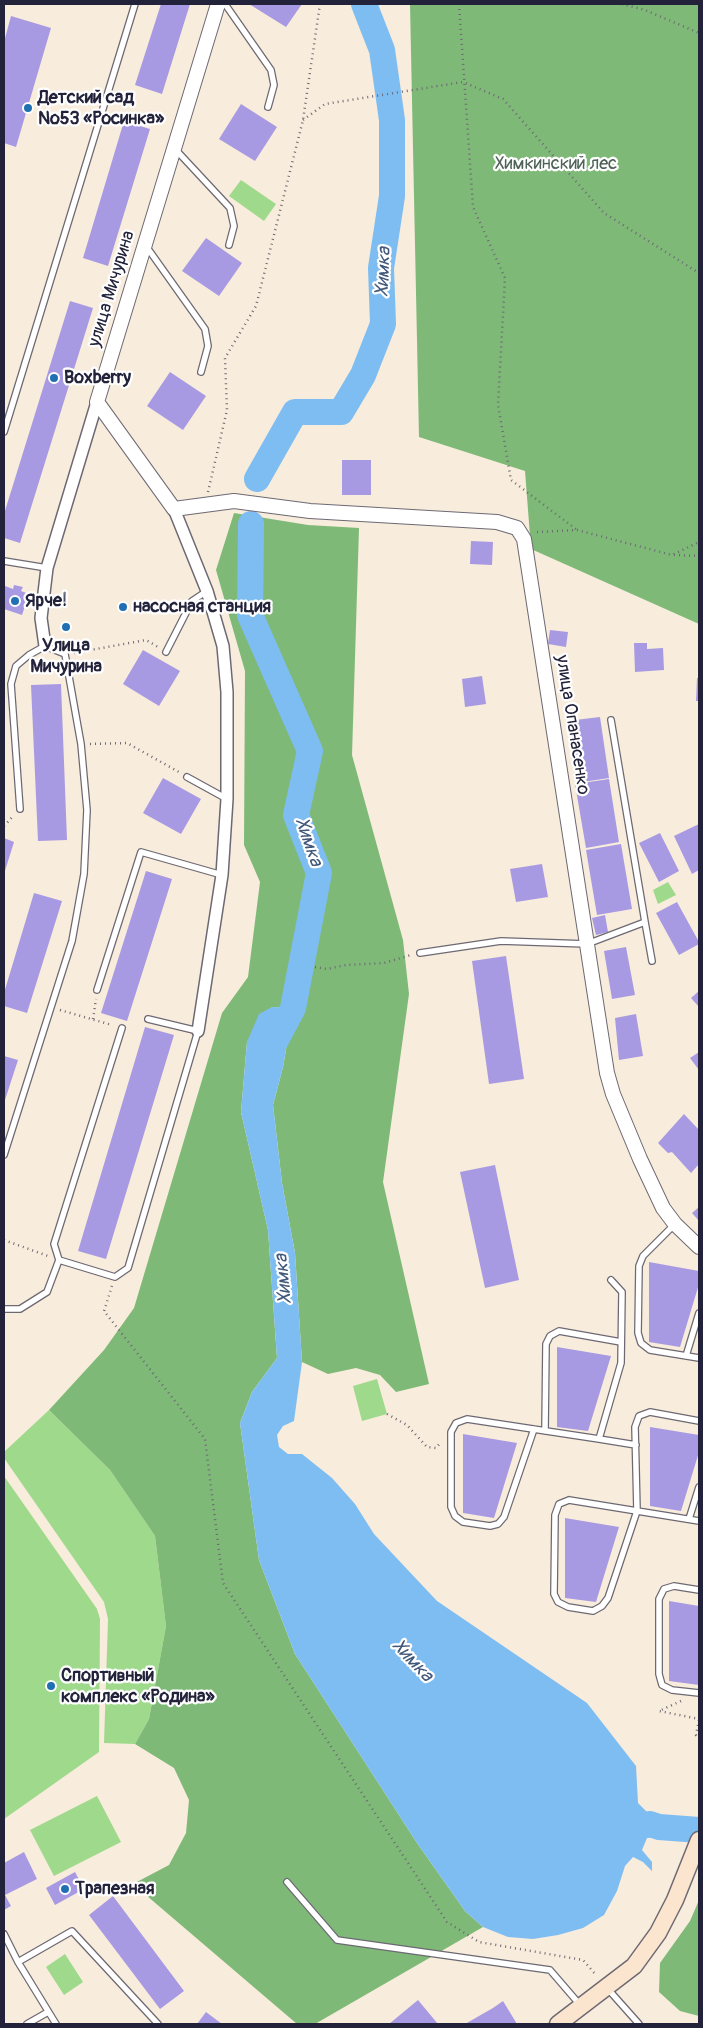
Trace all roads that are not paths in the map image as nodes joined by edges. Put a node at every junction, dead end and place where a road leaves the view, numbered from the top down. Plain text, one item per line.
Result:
1 (135, 4) edge
2 (218, 4) edge
3 (225, 4) edge
4 (268, 108) dead end
5 (174, 149) junction
6 (145, 245) junction
7 (229, 245) dead end
8 (201, 372) dead end
9 (97, 402) junction
10 (4, 432) edge
11 (174, 509) junction
12 (4, 561) edge
13 (47, 568) junction
14 (207, 591) junction
15 (45, 646) junction
16 (166, 652) dead end
17 (611, 720) dead end
18 (187, 777) road end
19 (227, 799) junction
20 (20, 809) road end
21 (222, 875) junction
22 (646, 922) junction
23 (587, 944) junction
24 (420, 953) road end
25 (652, 960) dead end
26 (97, 990) road end
27 (148, 1019) dead end
28 (122, 1028) road end
29 (198, 1031) junction
30 (4, 1155) edge
31 (675, 1224) junction
32 (699, 1247) edge
33 (59, 1260) junction
34 (611, 1280) dead end
35 (4, 1309) edge
36 (699, 1313) edge
37 (621, 1342) junction
38 (686, 1356) junction
39 (699, 1358) edge
40 (699, 1421) edge
41 (534, 1429) junction
42 (545, 1431) junction
43 (599, 1439) junction
44 (636, 1445) junction
45 (699, 1487) edge
46 (637, 1511) junction
47 (689, 1519) junction
48 (699, 1521) edge
49 (699, 1590) edge
50 (699, 1693) edge
51 (699, 1840) edge
52 (287, 1882) dead end
53 (4, 1934) edge
54 (18, 1962) junction
55 (606, 1988) junction
56 (582, 2008) junction
57 (48, 2012) junction
58 (27, 2024) edge
59 (56, 2024) edge
60 (158, 2024) edge
61 (558, 2024) edge
62 (640, 2024) edge

1 - 10 lane
2 - 5 street, улица Мичурина
3 - 4 lane
5 - 6 street, улица Мичурина
5 - 7 lane
6 - 8 lane
6 - 9 street, улица Мичурина
9 - 11 street
9 - 13 street, улица Мичурина
11 - 14 street
11 - 23 street, улица Опанасенко
12 - 13 lane
13 - 15 street, улица Мичурина
14 - 16 lane
14 - 19 street
15 - 20 lane
15 - 30 lane
17 - 22 lane
18 - 19 lane
19 - 21 street
21 - 26 lane
21 - 29 street
22 - 23 lane
22 - 25 lane
23 - 24 lane
23 - 31 street, улица Опанасенко
27 - 29 lane
28 - 33 lane
29 - 33 lane
31 - 32 street, улица Опанасенко
31 - 38 lane
33 - 35 lane
34 - 37 lane
36 - 38 lane
37 - 42 lane
37 - 43 lane
38 - 39 lane
40 - 44 lane
41 - 41 lane
41 - 42 lane
42 - 43 lane
43 - 44 lane
44 - 46 lane
45 - 47 lane
46 - 46 lane
46 - 47 lane
47 - 48 lane
49 - 50 lane
51 - 55 main road
52 - 56 lane
53 - 54 lane
54 - 57 lane
54 - 60 lane
55 - 56 main road
55 - 62 lane
56 - 61 main road
57 - 58 lane
57 - 59 lane

